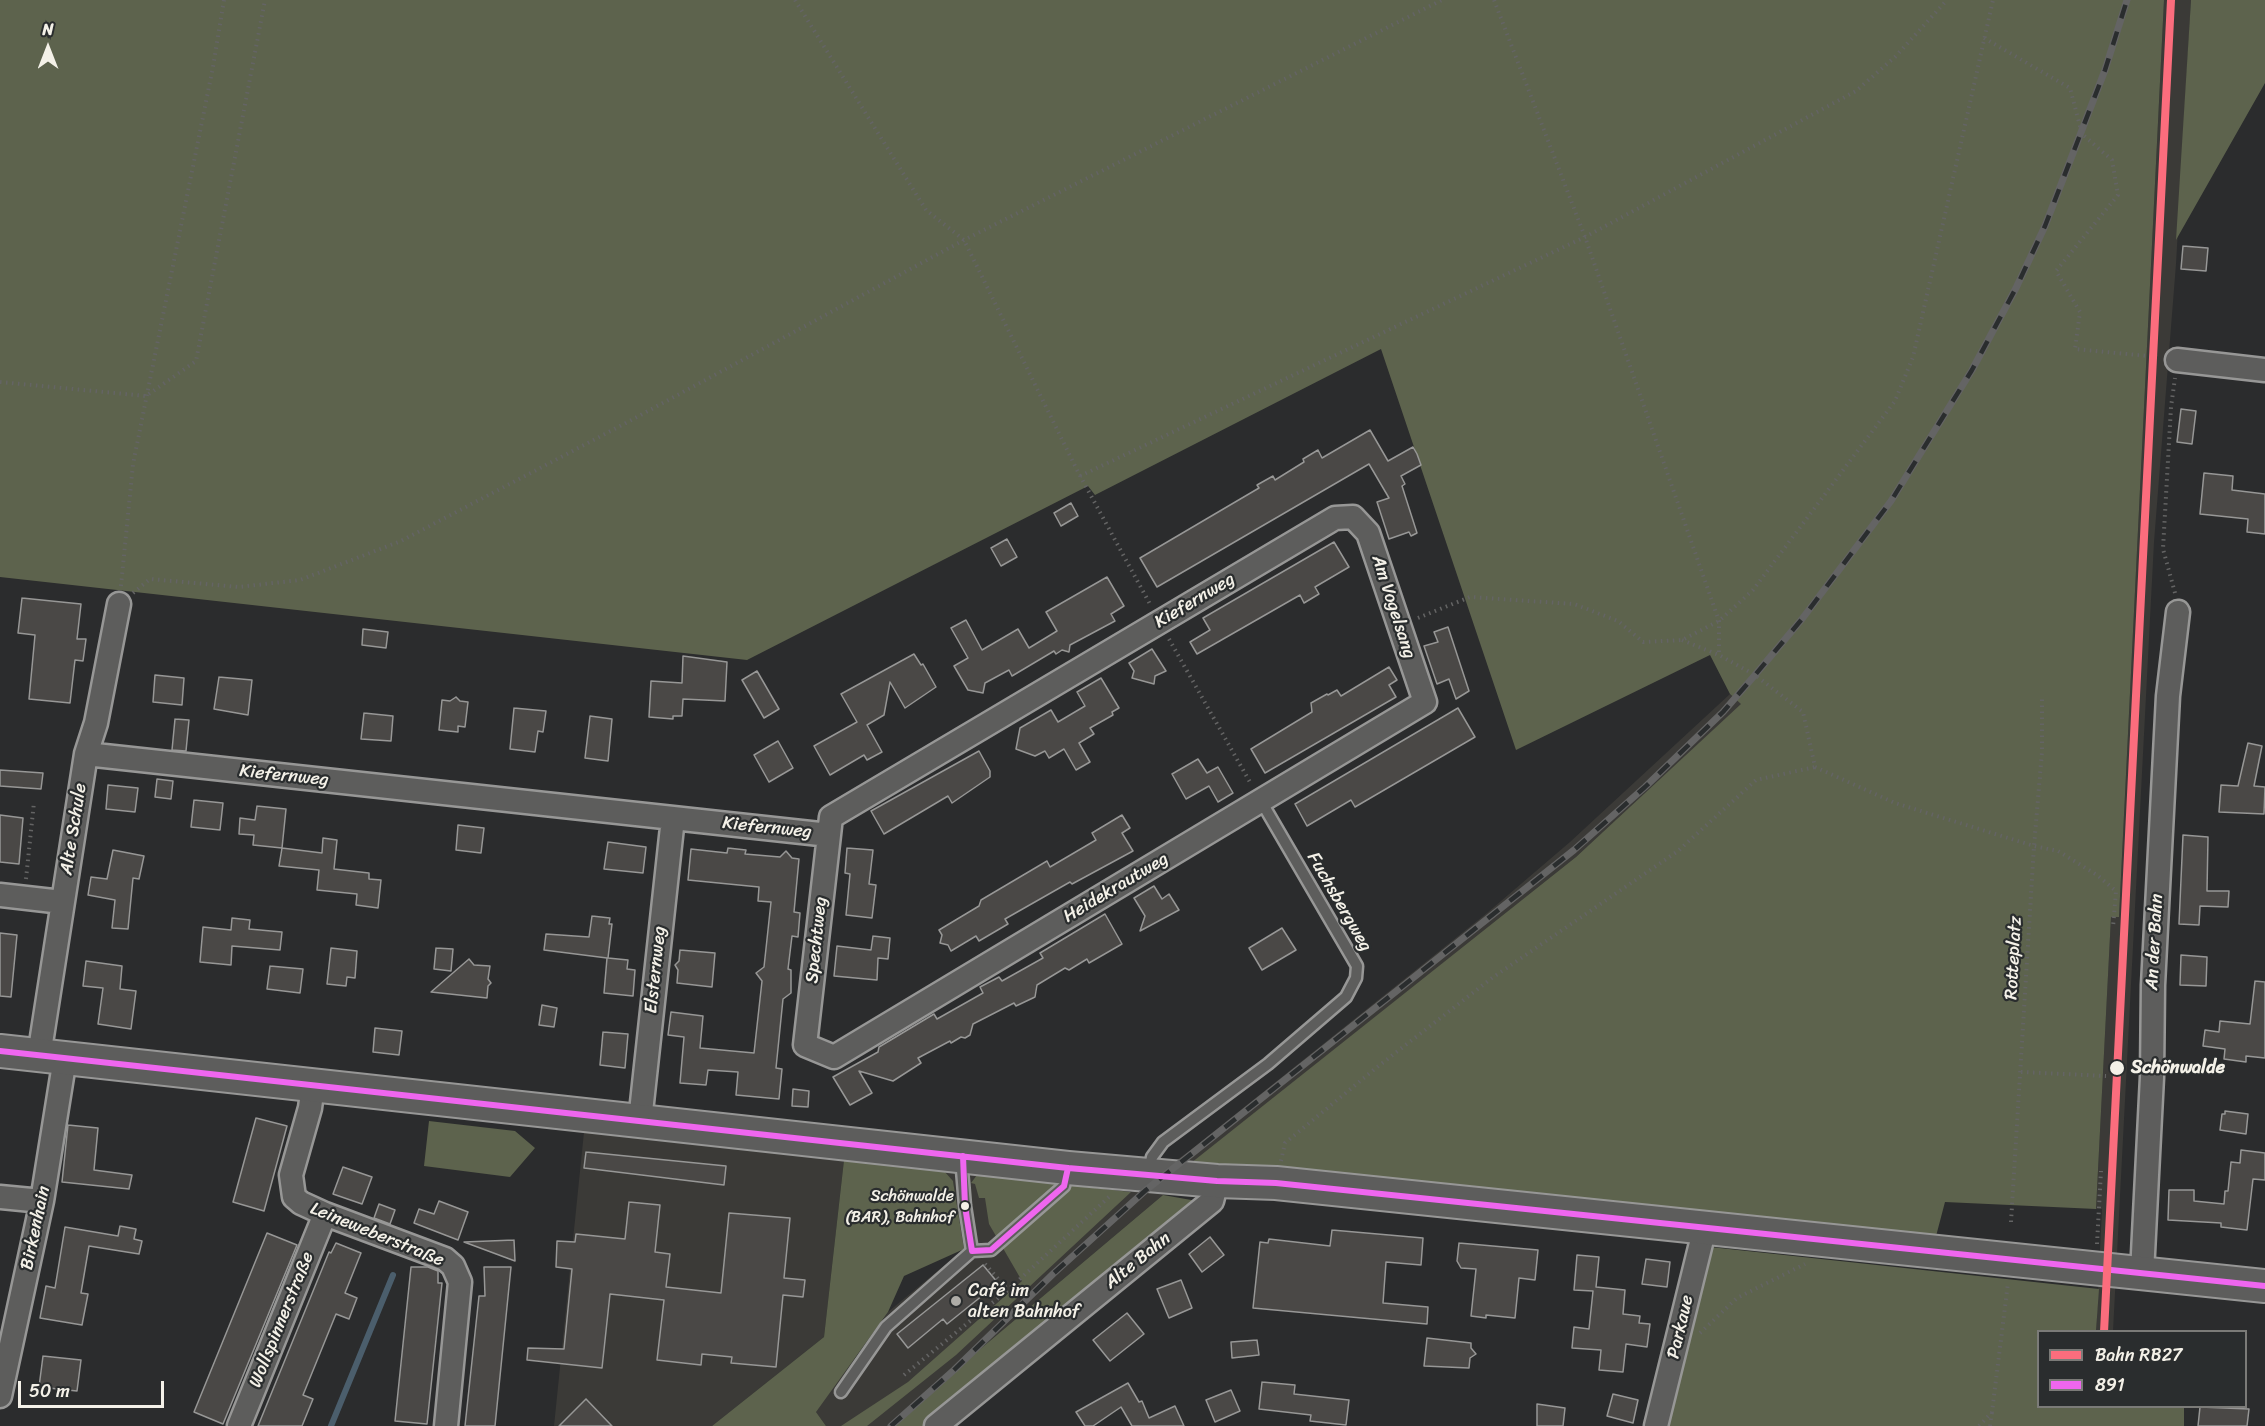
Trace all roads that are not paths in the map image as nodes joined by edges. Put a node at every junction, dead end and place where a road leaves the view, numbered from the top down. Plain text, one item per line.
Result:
1 (2177, 360) road end
2 (2265, 370) edge
3 (1353, 517) joint
4 (119, 604) road end
5 (2178, 612) road end
6 (1425, 702) joint
7 (86, 754) junction
8 (1261, 801) junction
9 (673, 818) junction
10 (829, 835) junction
11 (0, 895) edge
12 (62, 902) junction
13 (806, 1045) joint
14 (0, 1052) edge
15 (52, 1057) junction
16 (313, 1085) junction
17 (640, 1121) junction
18 (963, 1156) junction
19 (1068, 1168) junction
20 (1148, 1175) junction
21 (1217, 1181) junction
22 (0, 1197) edge
23 (42, 1201) junction
24 (326, 1214) junction
25 (1705, 1227) junction
26 (972, 1251) junction
27 (2142, 1273) junction
28 (2265, 1286) edge
29 (841, 1392) dead end
30 (0, 1396) edge
31 (239, 1426) edge
32 (446, 1426) edge
33 (936, 1426) edge
34 (1656, 1426) edge

1 - 2 street
3 - 6 street, Am Vogelsang
3 - 10 street, Kiefernweg
4 - 7 street, Alte Schule
5 - 27 street, An der Bahn
6 - 8 street, Heidekrautweg
7 - 9 street, Kiefernweg
7 - 12 street, Alte Schule
8 - 13 street, Heidekrautweg
8 - 20 lane, Fuchsbergweg
9 - 10 street, Kiefernweg
9 - 17 street, Elsternweg
10 - 13 street, Spechtweg
11 - 12 street
12 - 15 street, Alte Schule
14 - 15 main road
15 - 16 main road
15 - 23 street, Birkenhain
16 - 17 main road
16 - 24 street, Leineweberstraße
17 - 18 main road
18 - 19 main road
18 - 26 lane
19 - 20 main road
19 - 26 lane
20 - 21 main road
21 - 25 main road
21 - 33 street, Alte Bahn
22 - 23 street
23 - 30 street, Birkenhain
24 - 31 street, Wollspinnerstraße
24 - 32 street, Leineweberstraße
25 - 27 main road
25 - 34 street, Parkaue
26 - 29 lane
27 - 28 main road

